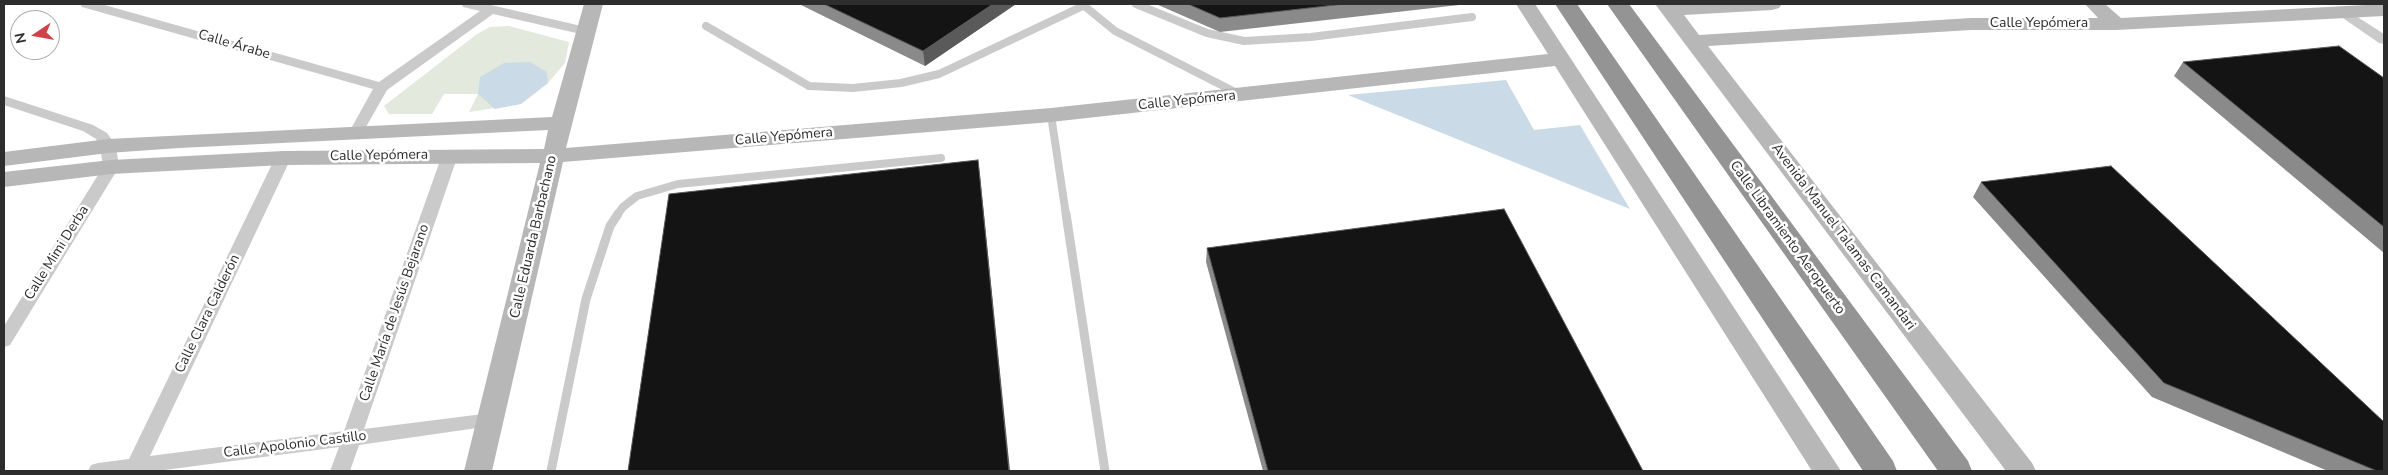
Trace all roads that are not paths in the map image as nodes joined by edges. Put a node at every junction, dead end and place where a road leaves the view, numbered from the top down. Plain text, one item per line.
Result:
1 (87, 4) edge
2 (468, 4) edge
3 (593, 4) edge
4 (1081, 4) edge
5 (1136, 4) edge
6 (1526, 4) edge
7 (1566, 4) edge
8 (1618, 4) edge
9 (1772, 4) edge
10 (2094, 4) edge
11 (1667, 7) edge
12 (490, 9) junction
13 (2384, 10) edge
14 (2345, 12) junction
15 (1472, 17) dead end
16 (2116, 24) junction
17 (706, 26) dead end
18 (586, 31) junction
19 (2384, 40) edge
20 (1694, 42) junction
21 (1561, 59) junction
22 (381, 87) junction
23 (1240, 95) junction
24 (4, 100) edge
25 (1051, 115) junction
26 (561, 123) junction
27 (354, 134) junction
28 (450, 155) junction
29 (109, 156) junction
30 (553, 156) junction
31 (283, 158) junction
32 (941, 158) dead end
33 (4, 159) edge
34 (4, 180) edge
35 (4, 340) edge
36 (491, 420) junction
37 (352, 438) junction
38 (134, 469) edge
39 (98, 471) edge
40 (340, 471) edge
41 (478, 471) edge
42 (551, 471) edge
43 (1105, 471) edge
44 (1827, 471) edge
45 (1881, 471) edge
46 (1956, 471) edge
47 (2022, 471) edge

1 - 22 street, Calle Árabe
2 - 12 street
3 - 18 main road, Calle Eduarda Barbachano
4 - 17 lane
4 - 23 lane
5 - 15 lane
6 - 21 main road
7 - 45 highway
8 - 46 highway, Calle Libramiento Aeropuerto
9 - 11 main road
10 - 16 main road
11 - 20 main road, Avenida Manuel Talamas Camandari
12 - 18 street
12 - 22 street
13 - 14 main road, Calle Yepómera
14 - 16 main road, Calle Yepómera
14 - 19 street
16 - 20 main road, Calle Yepómera
18 - 26 main road, Calle Eduarda Barbachano
20 - 47 main road, Avenida Manuel Talamas Camandari
21 - 23 main road, Calle Yepómera
21 - 44 main road
22 - 27 street
23 - 25 main road, Calle Yepómera
24 - 29 street
25 - 30 main road, Calle Yepómera
25 - 43 lane
26 - 27 main road, Calle Yepómera
26 - 30 main road, Calle Eduarda Barbachano
27 - 29 main road, Calle Yepómera
28 - 30 main road, Calle Yepómera
28 - 31 main road, Calle Yepómera
28 - 37 street, Calle María de Jesús Bejarano
29 - 31 main road, Calle Yepómera
29 - 33 main road, Calle Yepómera
29 - 34 main road, Calle Yepómera
29 - 35 street, Calle Mimi Derba
30 - 36 main road, Calle Eduarda Barbachano
31 - 38 street, Calle Clara Calderón
32 - 42 lane
36 - 37 street, Calle Apolonio Castillo
36 - 41 main road, Calle Eduarda Barbachano
37 - 38 street, Calle Apolonio Castillo
37 - 40 street, Calle María de Jesús Bejarano
38 - 39 street, Calle Apolonio Castillo

